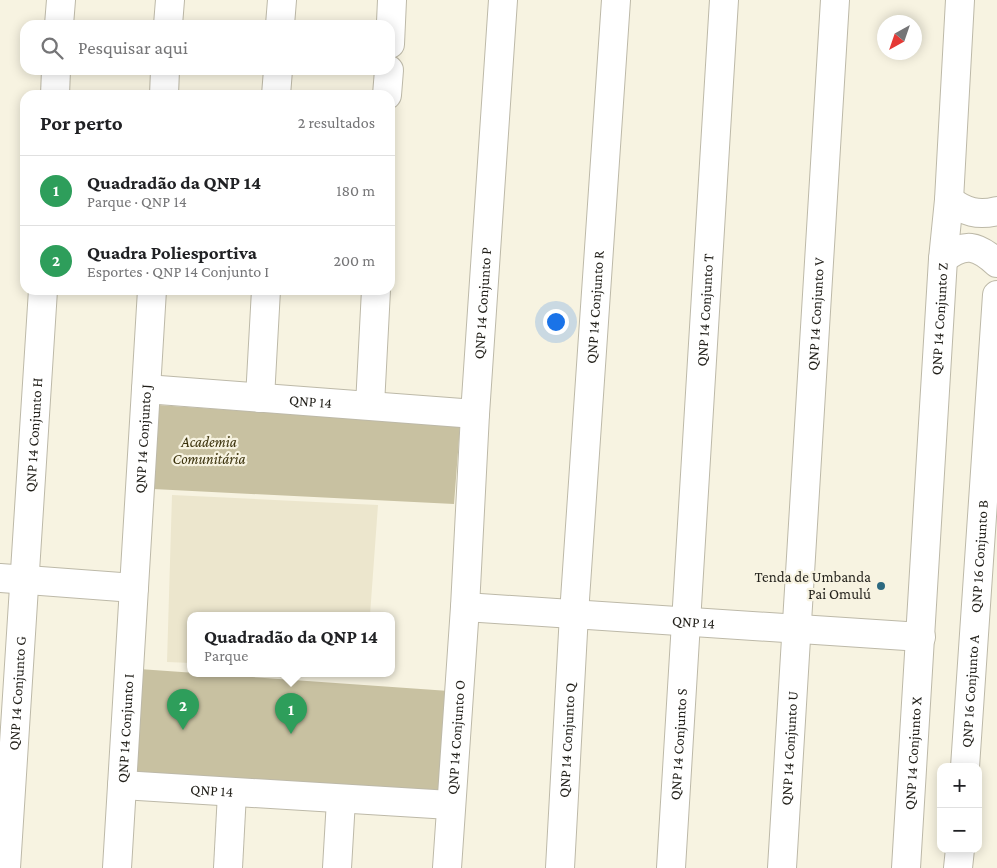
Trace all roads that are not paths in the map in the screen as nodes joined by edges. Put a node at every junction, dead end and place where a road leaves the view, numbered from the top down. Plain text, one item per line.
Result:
1 (61, 0) edge
2 (170, 0) edge
3 (282, 0) edge
4 (392, 0) edge
5 (503, 0) edge
6 (616, 0) edge
7 (724, 0) edge
8 (835, 0) edge
9 (960, 0) edge
10 (59, 20) edge
11 (168, 20) edge
12 (280, 20) edge
13 (391, 20) edge
14 (56, 75) edge
15 (165, 75) edge
16 (278, 75) edge
17 (388, 75) edge
18 (55, 90) edge
19 (164, 90) edge
20 (276, 90) edge
21 (387, 90) edge
22 (950, 200) junction
23 (997, 212) edge
24 (943, 259) junction
25 (997, 262) edge
26 (42, 295) edge
27 (152, 295) edge
28 (266, 295) edge
29 (376, 295) edge
30 (997, 296) edge
31 (146, 389) junction
32 (260, 398) junction
33 (370, 405) junction
34 (475, 414) junction
35 (12, 579) edge
36 (134, 588) junction
37 (465, 607) junction
38 (574, 614) junction
39 (686, 621) junction
40 (796, 628) junction
41 (921, 638) junction
42 (986, 639) edge
43 (966, 763) edge
44 (122, 785) junction
45 (232, 793) junction
46 (341, 800) junction
47 (450, 805) junction
48 (960, 853) edge
49 (6, 868) edge
50 (117, 868) edge
51 (228, 868) edge
52 (337, 868) edge
53 (447, 868) edge
54 (560, 868) edge
55 (671, 868) edge
56 (782, 868) edge
57 (906, 868) edge
58 (958, 868) edge

1 - 10 street
2 - 11 street
3 - 12 street
4 - 13 street
5 - 34 street, QNP 14 Conjunto P
6 - 38 street, QNP 14 Conjunto R
7 - 39 street, QNP 14 Conjunto T
8 - 40 street, QNP 14 Conjunto V
9 - 22 street, QNP 14 Conjunto Z
14 - 18 street
15 - 19 street
16 - 20 street
17 - 21 street
22 - 23 street
22 - 24 street, QNP 14 Conjunto Z
24 - 25 street
24 - 41 street, QNP 14 Conjunto Z
26 - 35 street, QNP 14 Conjunto H
27 - 31 street, QNP 14 Conjunto J
28 - 32 street
29 - 33 street
30 - 42 street, QNP 16 Conjunto B
31 - 32 street, QNP 14
31 - 36 street, QNP 14 Conjunto J
32 - 33 street, QNP 14
33 - 34 street, QNP 14
34 - 37 street, QNP 14 Conjunto P
35 - 36 street
35 - 49 street, QNP 14 Conjunto G
36 - 44 street, QNP 14 Conjunto I
37 - 38 street, QNP 14
37 - 47 street, QNP 14 Conjunto O
38 - 39 street, QNP 14
38 - 54 street, QNP 14 Conjunto Q
39 - 40 street, QNP 14
39 - 55 street, QNP 14 Conjunto S
40 - 41 street, QNP 14
40 - 56 street, QNP 14 Conjunto U
41 - 57 street, QNP 14 Conjunto X
42 - 43 street, QNP 16 Conjunto A
44 - 45 street, QNP 14
44 - 50 street, QNP 14 Conjunto I
45 - 46 street, QNP 14
45 - 51 street
46 - 47 street, QNP 14
46 - 52 street
47 - 53 street, QNP 14 Conjunto O
48 - 58 street

